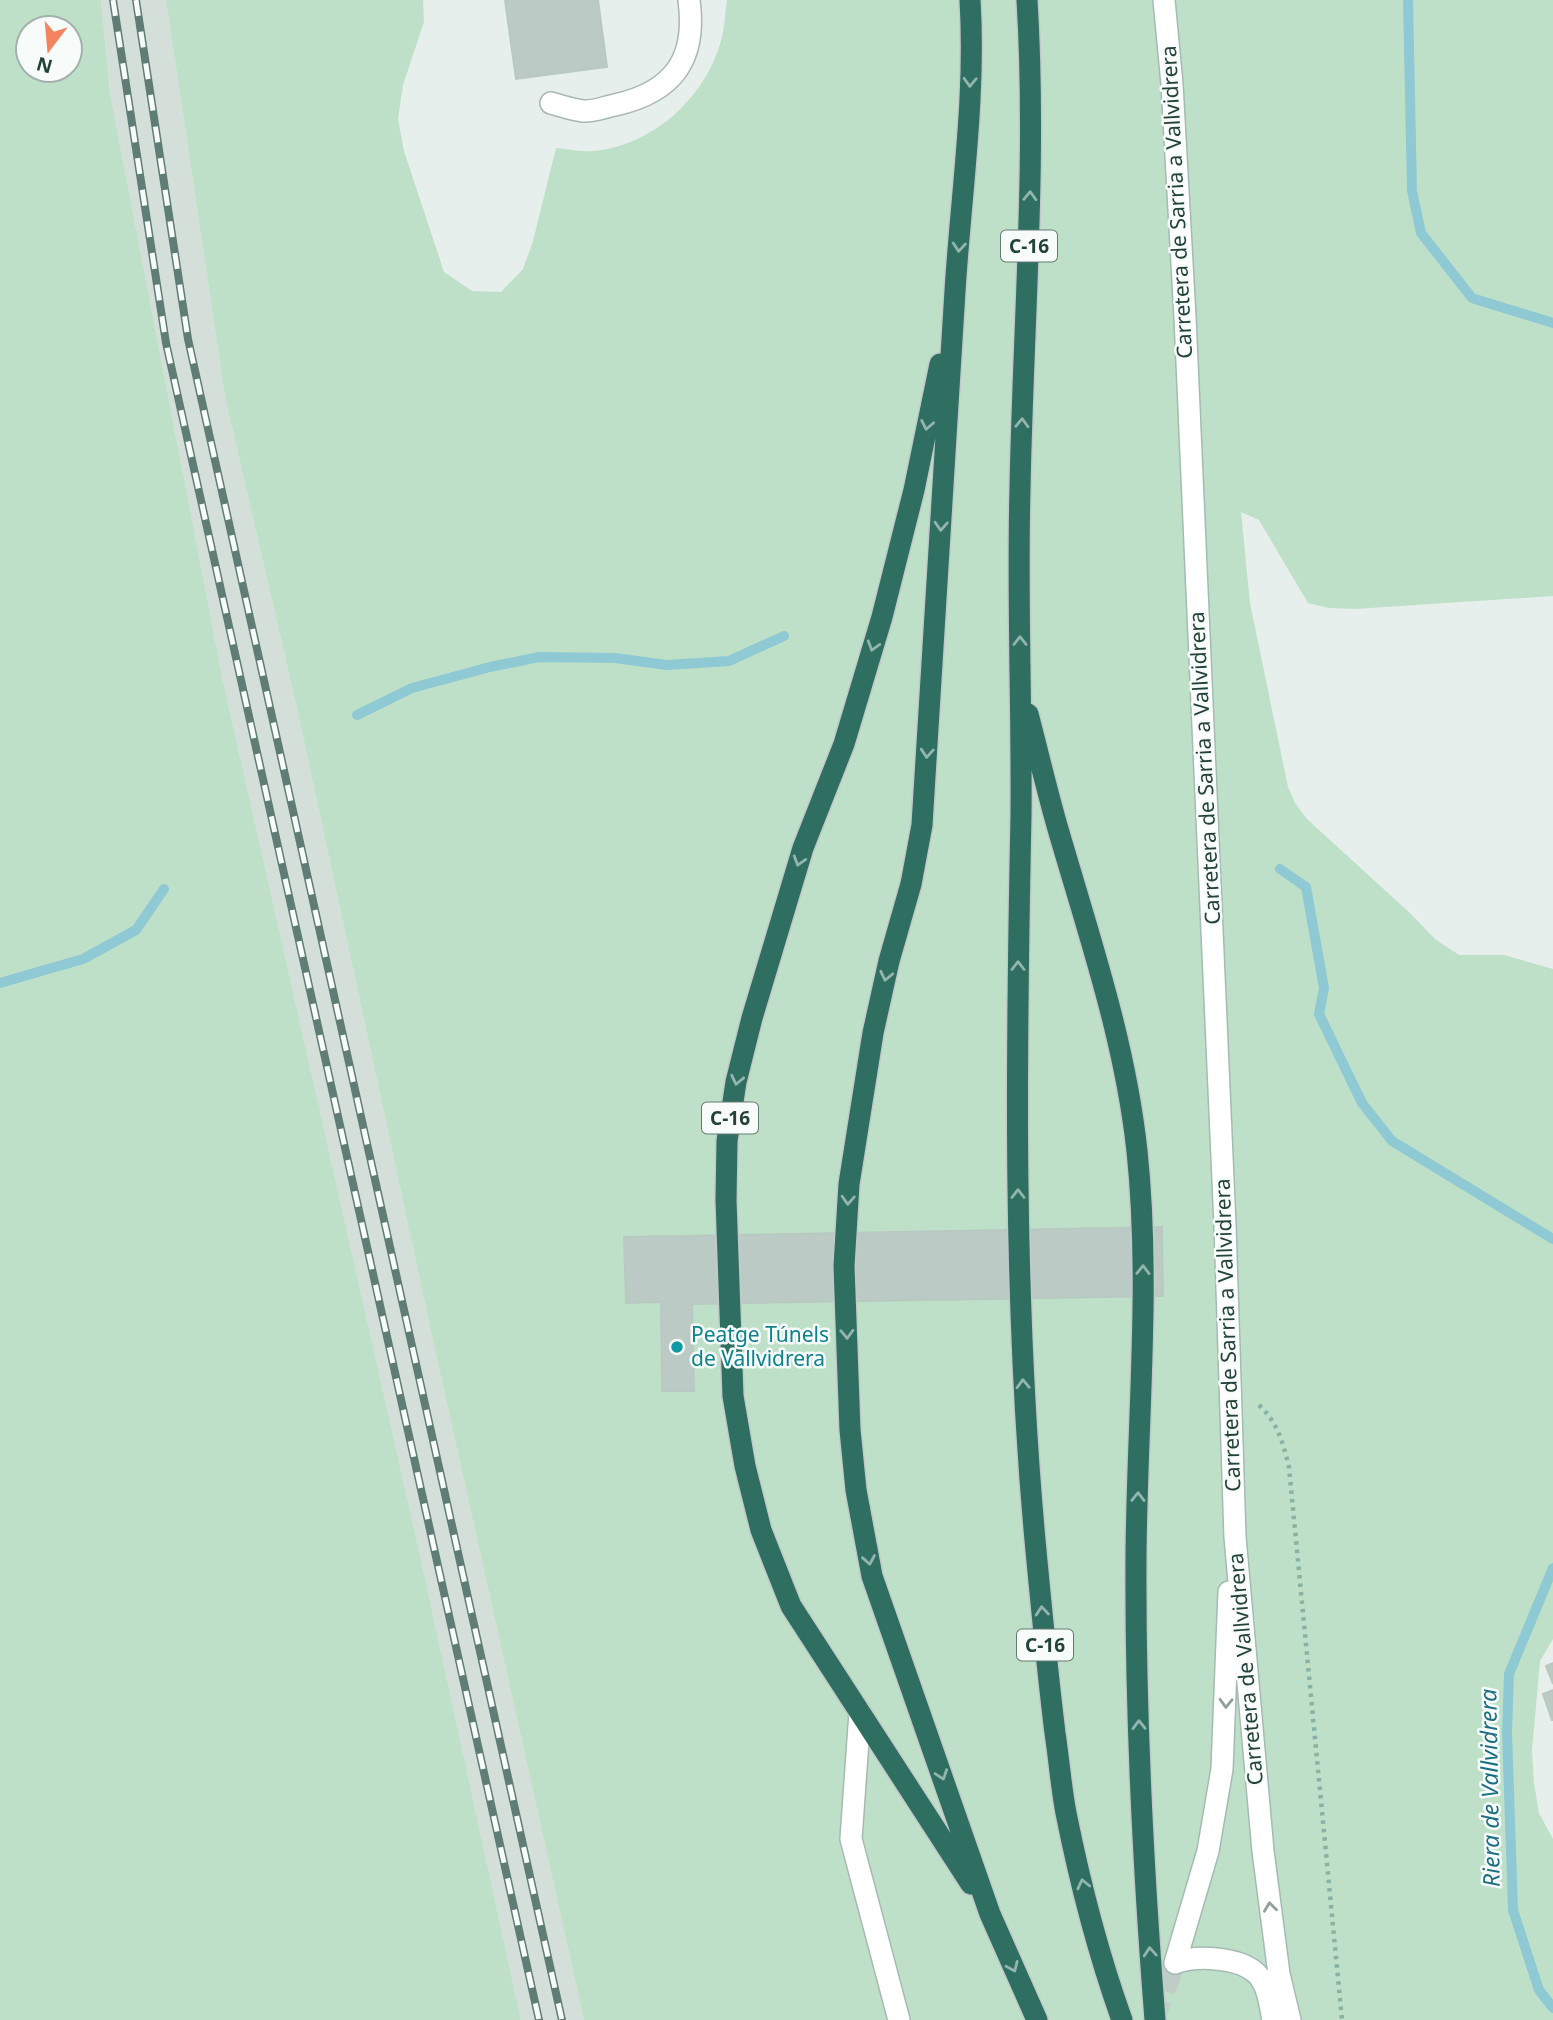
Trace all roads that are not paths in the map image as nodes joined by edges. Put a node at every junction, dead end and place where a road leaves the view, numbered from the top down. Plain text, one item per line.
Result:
1 (689, 0) edge
2 (970, 0) edge
3 (1027, 0) edge
4 (1164, 0) edge
5 (551, 103) dead end
6 (955, 286) junction
7 (1020, 680) junction
8 (1234, 1537) junction
9 (860, 1712) junction
10 (990, 1914) junction
11 (899, 2020) edge
12 (1037, 2020) edge
13 (1122, 2020) edge
14 (1155, 2020) edge
15 (1273, 2020) edge
16 (1290, 2020) edge

1 - 5 main road
2 -> 6 highway, C-16
7 -> 3 highway, C-16
4 - 8 main road, Carretera de Sarria a Vallvidrera
6 -> 9 highway, C-16
6 -> 10 highway, C-16
13 -> 7 highway, C-16
14 -> 7 highway, C-16
8 -> 15 main road, Carretera de Vallvidrera
16 -> 8 main road, Carretera de Vallvidrera
9 - 10 highway, C-16
9 - 11 main road
10 -> 12 highway, C-16

